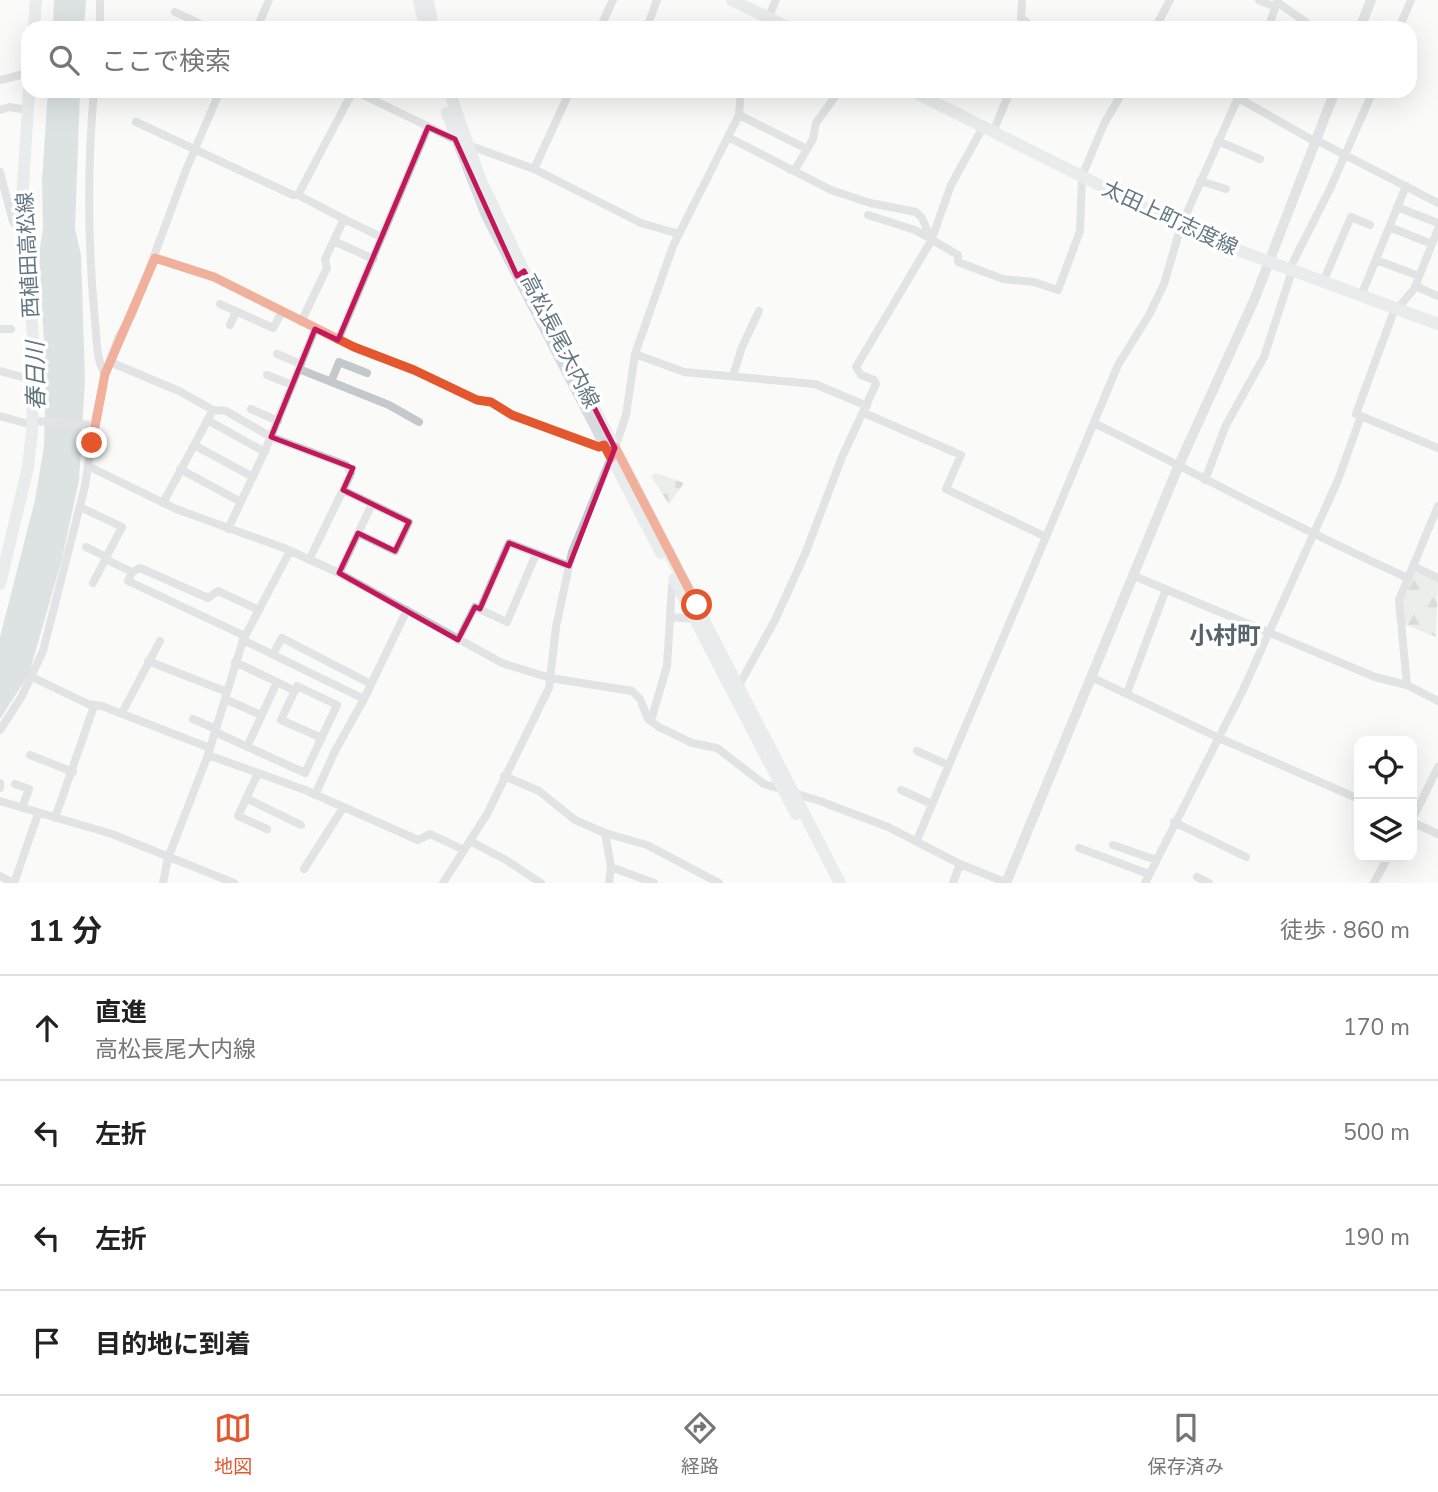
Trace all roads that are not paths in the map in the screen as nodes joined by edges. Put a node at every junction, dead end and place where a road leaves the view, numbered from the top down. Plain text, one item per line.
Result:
1 (36, 0) edge
2 (100, 0) edge
3 (269, 0) edge
4 (419, 0) edge
5 (428, 0) edge
6 (613, 0) edge
7 (657, 0) edge
8 (732, 0) edge
9 (776, 0) edge
10 (1022, 0) edge
11 (1170, 0) edge
12 (1259, 0) edge
13 (1371, 0) edge
14 (1410, 0) edge
15 (1277, 3) edge
16 (175, 12) dead end
17 (34, 21) edge
18 (100, 21) edge
19 (194, 21) edge
20 (260, 21) edge
21 (424, 21) edge
22 (432, 21) edge
23 (604, 21) edge
24 (650, 21) edge
25 (768, 21) edge
26 (770, 21) edge
27 (1025, 21) edge
28 (1159, 21) edge
29 (1271, 21) edge
30 (1304, 21) edge
31 (1363, 21) edge
32 (1402, 21) edge
33 (21, 75) edge
34 (0, 80) edge
35 (29, 98) edge
36 (94, 98) edge
37 (217, 98) edge
38 (350, 98) edge
39 (368, 98) edge
40 (444, 98) edge
41 (451, 98) edge
42 (567, 98) edge
43 (740, 98) edge
44 (834, 98) edge
45 (926, 98) edge
46 (1006, 98) edge
47 (1119, 98) edge
48 (1238, 98) edge
49 (1246, 98) edge
50 (1332, 98) edge
51 (1370, 98) edge
52 (0, 110) edge
53 (28, 110) junction
54 (739, 115) junction
55 (136, 122) dead end
56 (428, 127) junction
57 (988, 130) junction
58 (730, 138) junction
59 (1218, 141) junction
60 (1316, 141) junction
61 (461, 142) junction
62 (197, 148) junction
63 (807, 149) junction
64 (1344, 155) junction
65 (1260, 159) dead end
66 (534, 169) junction
67 (790, 170) junction
68 (0, 172) edge
69 (1082, 177) junction
70 (1200, 181) junction
71 (1406, 186) junction
72 (1226, 189) dead end
73 (298, 195) junction
74 (1438, 203) edge
75 (1397, 207) junction
76 (868, 215) dead end
77 (344, 219) junction
78 (1438, 223) edge
79 (1370, 225) dead end
80 (1181, 226) junction
81 (1389, 228) junction
82 (1438, 229) edge
83 (23, 234) junction
84 (679, 234) junction
85 (381, 237) junction
86 (930, 237) junction
87 (334, 241) junction
88 (1432, 244) junction
89 (155, 258) junction
90 (373, 259) junction
91 (1376, 260) junction
92 (1268, 262) junction
93 (1290, 270) junction
94 (1419, 276) junction
95 (1323, 282) junction
96 (1415, 286) junction
97 (1361, 296) junction
98 (1438, 296) edge
99 (220, 304) dead end
100 (1396, 309) junction
101 (759, 311) dead end
102 (236, 312) junction
103 (282, 312) junction
104 (301, 322) junction
105 (1438, 324) edge
106 (230, 326) dead end
107 (0, 329) edge
108 (11, 329) dead end
109 (315, 329) junction
110 (338, 340) junction
111 (278, 354) dead end
112 (635, 354) junction
113 (110, 362) junction
114 (300, 366) junction
115 (0, 370) edge
116 (367, 373) dead end
117 (105, 374) junction
118 (268, 374) dead end
119 (733, 376) junction
120 (33, 380) junction
121 (331, 382) junction
122 (292, 385) junction
123 (251, 409) dead end
124 (865, 409) junction
125 (213, 410) junction
126 (0, 416) edge
127 (1361, 416) junction
128 (207, 420) junction
129 (278, 421) junction
130 (419, 422) dead end
131 (38, 423) junction
132 (1094, 423) junction
133 (91, 425) junction
134 (271, 437) junction
135 (194, 445) junction
136 (1438, 448) edge
137 (610, 450) junction
138 (265, 452) junction
139 (88, 466) junction
140 (1178, 467) junction
141 (180, 469) junction
142 (253, 477) junction
143 (1205, 480) junction
144 (343, 490) junction
145 (241, 502) junction
146 (163, 503) junction
147 (372, 504) junction
148 (1438, 506) edge
149 (80, 507) junction
150 (228, 529) junction
151 (358, 533) junction
152 (1313, 536) junction
153 (1046, 537) junction
154 (86, 547) dead end
155 (290, 551) junction
156 (536, 554) junction
157 (106, 558) junction
158 (309, 560) junction
159 (569, 566) junction
160 (1413, 566) junction
161 (132, 572) junction
162 (338, 573) junction
163 (1134, 576) junction
164 (1406, 577) junction
165 (1438, 578) edge
166 (93, 583) dead end
167 (676, 583) junction
168 (0, 584) edge
169 (1166, 589) junction
170 (480, 609) junction
171 (259, 610) junction
172 (407, 610) junction
173 (671, 617) junction
174 (694, 619) junction
175 (1269, 632) junction
176 (244, 638) junction
177 (458, 640) junction
178 (160, 641) dead end
179 (273, 654) junction
180 (148, 661) junction
181 (235, 662) junction
182 (32, 677) junction
183 (1091, 677) junction
184 (550, 678) junction
185 (277, 682) junction
186 (371, 684) junction
187 (1407, 685) junction
188 (737, 690) junction
189 (295, 691) junction
190 (1127, 693) junction
191 (225, 695) junction
192 (364, 699) junction
193 (1438, 701) edge
194 (94, 706) junction
195 (122, 713) junction
196 (261, 715) junction
197 (193, 719) dead end
198 (648, 719) junction
199 (0, 730) edge
200 (216, 730) junction
201 (1217, 737) junction
202 (322, 738) junction
203 (247, 747) junction
204 (917, 751) dead end
205 (209, 752) junction
206 (30, 755) dead end
207 (948, 765) junction
208 (1438, 766) edge
209 (73, 772) junction
210 (258, 773) junction
211 (504, 776) junction
212 (15, 784) dead end
213 (901, 790) dead end
214 (789, 793) junction
215 (315, 795) junction
216 (1354, 797) edge
217 (246, 798) junction
218 (0, 801) edge
219 (932, 804) junction
220 (22, 808) junction
221 (343, 808) junction
222 (1417, 810) edge
223 (38, 814) junction
224 (55, 817) junction
225 (1174, 821) junction
226 (1417, 824) edge
227 (301, 825) dead end
228 (267, 829) dead end
229 (604, 833) junction
230 (1438, 834) edge
231 (917, 840) junction
232 (470, 841) junction
233 (1113, 845) dead end
234 (1079, 848) dead end
235 (464, 850) junction
236 (1246, 857) dead end
237 (168, 858) junction
238 (1156, 860) junction
239 (1385, 862) edge
240 (960, 864) junction
241 (611, 867) junction
242 (304, 869) dead end
243 (1149, 874) junction
244 (0, 876) edge
245 (1197, 877) dead end
246 (14, 883) edge
247 (163, 883) edge
248 (234, 883) edge
249 (443, 883) edge
250 (541, 883) edge
251 (609, 883) edge
252 (654, 883) edge
253 (719, 883) edge
254 (831, 883) edge
255 (840, 883) edge
256 (953, 883) edge
257 (1007, 883) edge
258 (1145, 883) edge
259 (1209, 883) edge
260 (1374, 883) edge

1 - 17 main road
2 - 18 street
3 - 20 street
4 - 21 main road
5 - 22 main road
6 - 23 street
7 - 24 street
8 - 25 main road
9 - 26 street
10 - 27 street
11 - 28 street
12 - 15 street
13 - 31 street
14 - 32 street
15 - 29 street
15 - 30 street
16 - 19 street
33 - 34 street
35 - 53 main road, 西植田高松線
36 - 117 street
37 - 62 street
38 - 73 street
39 - 56 street
40 - 61 main road, 高松長尾大内線
41 - 61 main road, 高松長尾大内線
42 - 66 street
43 - 54 street
44 - 63 street
45 - 57 main road, 太田上町志度線
46 - 57 street
47 - 69 street
48 - 59 street
49 - 60 street
50 - 60 street
51 - 64 street
52 - 53 street
53 - 83 main road, 西植田高松線
54 - 58 street
54 - 63 street
55 - 62 street
56 - 61 street
56 - 85 street
57 - 69 main road, 太田上町志度線
57 - 86 street
58 - 67 street
58 - 84 street
59 - 65 street
59 - 70 street
60 - 64 street
60 - 92 street
61 - 66 street
61 - 137 main road, 高松長尾大内線
62 - 73 street
62 - 89 street
63 - 67 street
64 - 71 street
64 - 93 street
66 - 84 street
67 - 86 street
68 - 83 street
69 - 80 main road, 太田上町志度線
69 - 86 street
70 - 72 street
70 - 80 street
71 - 74 street
71 - 75 street
73 - 77 street
75 - 78 street
75 - 81 street
76 - 86 street
77 - 85 street
77 - 87 street
79 - 95 street
80 - 92 main road, 太田上町志度線
80 - 132 street
81 - 88 street
81 - 91 street
82 - 88 street
83 - 120 main road, 西植田高松線
84 - 112 street
85 - 90 street
86 - 124 street
87 - 90 street
87 - 104 street
88 - 94 street
89 - 103 street
89 - 113 street
90 - 110 street
91 - 94 street
91 - 97 street
92 - 93 main road, 太田上町志度線
92 - 140 street
93 - 95 main road, 太田上町志度線
93 - 143 street
94 - 96 street
95 - 97 main road, 太田上町志度線
96 - 98 street
96 - 100 street
97 - 100 main road, 太田上町志度線
99 - 102 street
100 - 105 main road, 太田上町志度線
100 - 127 street
101 - 119 street
102 - 103 street
102 - 106 street
103 - 104 street
104 - 109 street
107 - 108 street
109 - 110 street
109 - 114 street
110 - 137 street
111 - 114 street
112 - 119 street
112 - 137 street
113 - 117 street
113 - 125 street
114 - 121 street
114 - 122 street
115 - 120 street
116 - 121 street
117 - 133 street
118 - 122 street
119 - 124 street
120 - 131 main road, 西植田高松線
121 - 130 street
122 - 129 street
123 - 129 street
124 - 153 street
124 - 188 street
125 - 128 street
125 - 134 street
126 - 131 street
127 - 136 street
127 - 152 street
128 - 135 street
128 - 138 street
129 - 134 street
131 - 133 street
131 - 168 main road, 西植田高松線
132 - 140 street
132 - 153 street
133 - 139 street
134 - 138 street
134 - 144 street
135 - 141 street
135 - 142 street
137 - 159 street
137 - 167 main road, 高松長尾大内線
137 - 188 main road, 高松長尾大内線
138 - 142 street
139 - 146 street
139 - 149 street
140 - 143 street
140 - 163 street
141 - 145 street
141 - 146 street
142 - 145 street
143 - 152 street
144 - 147 street
144 - 158 street
145 - 150 street
146 - 150 street
147 - 151 street
147 - 151 street
148 - 160 street
149 - 157 street
149 - 182 street
150 - 155 street
151 - 162 street
152 - 164 street
152 - 175 street
153 - 207 street
154 - 157 street
155 - 158 street
155 - 171 street
156 - 159 street
156 - 170 street
156 - 170 street
157 - 161 street
157 - 166 street
158 - 162 street
159 - 184 street
160 - 164 street
160 - 165 street
161 - 171 street
161 - 176 street
162 - 172 street
163 - 169 street
163 - 183 street
164 - 187 street
167 - 173 street
167 - 174 main road, 高松長尾大内線
169 - 175 street
169 - 190 street
170 - 177 street
171 - 176 street
172 - 177 street
172 - 186 street
173 - 174 street
173 - 198 street
174 - 188 main road, 高松長尾大内線
175 - 187 street
175 - 201 street
176 - 179 street
176 - 181 street
177 - 184 street
178 - 180 street
179 - 186 street
179 - 192 street
180 - 191 street
180 - 195 street
181 - 185 street
181 - 191 street
182 - 194 street
182 - 199 street
183 - 190 street
183 - 257 street
184 - 198 street
184 - 211 street
185 - 189 street
185 - 196 street
186 - 192 street
187 - 193 street
188 - 214 main road, 高松長尾大内線
189 - 202 street
189 - 202 street
190 - 201 street
191 - 196 street
191 - 200 street
192 - 215 street
194 - 195 street
194 - 209 street
195 - 205 street
196 - 203 street
197 - 200 street
198 - 214 street
200 - 203 street
200 - 205 street
201 - 216 street
201 - 225 street
202 - 203 street
204 - 207 street
205 - 210 street
205 - 237 street
206 - 209 street
207 - 219 street
208 - 222 street
209 - 224 street
210 - 215 street
210 - 217 street
211 - 229 street
211 - 232 street
212 - 220 street
213 - 219 street
214 - 231 street
214 - 254 main road, 高松長尾大内線
214 - 255 main road, 高松長尾大内線
215 - 221 street
217 - 227 street
217 - 228 street
218 - 220 street
219 - 231 street
220 - 223 street
221 - 235 street
221 - 242 street
223 - 224 street
223 - 246 street
224 - 237 street
225 - 236 street
225 - 238 street
226 - 230 street
229 - 241 street
229 - 253 street
231 - 240 street
232 - 235 street
232 - 250 street
233 - 238 street
234 - 243 street
235 - 249 street
237 - 247 street
237 - 248 street
238 - 243 street
239 - 260 street
240 - 256 street
240 - 257 street
241 - 251 street
241 - 252 street
243 - 258 street
244 - 246 street
245 - 259 street

